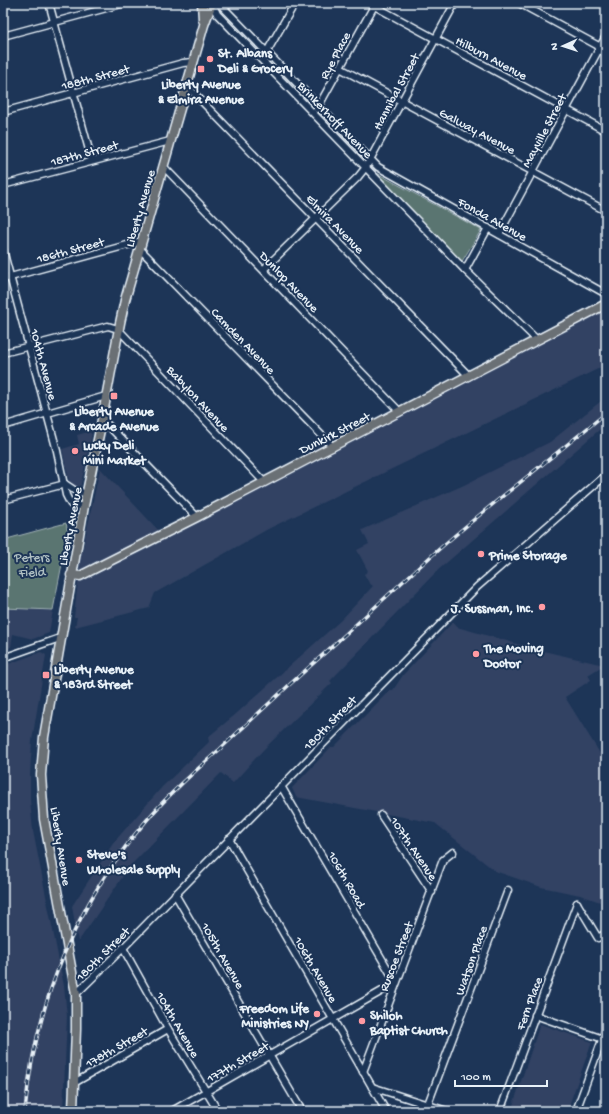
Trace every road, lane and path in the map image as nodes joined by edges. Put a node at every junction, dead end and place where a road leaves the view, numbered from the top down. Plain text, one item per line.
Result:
1 (49, 3) edge
2 (125, 3) edge
3 (202, 3) edge
4 (212, 3) edge
5 (295, 3) edge
6 (455, 3) edge
7 (519, 3) edge
8 (371, 4) edge
9 (54, 22) junction
10 (204, 25) junction
11 (3, 36) edge
12 (606, 36) edge
13 (436, 39) junction
14 (603, 48) edge
15 (267, 53) junction
16 (262, 60) junction
17 (193, 62) junction
18 (340, 68) junction
19 (186, 85) junction
20 (74, 93) junction
21 (402, 101) junction
22 (319, 106) junction
23 (566, 110) junction
24 (3, 112) edge
25 (314, 114) junction
26 (606, 131) edge
27 (170, 141) junction
28 (370, 160) junction
29 (92, 161) junction
30 (163, 166) junction
31 (366, 168) junction
32 (533, 172) junction
33 (3, 185) edge
34 (606, 211) edge
35 (316, 218) junction
36 (488, 228) junction
37 (499, 234) junction
38 (141, 245) junction
39 (3, 250) edge
40 (264, 269) junction
41 (465, 270) junction
42 (10, 277) junction
43 (3, 279) edge
44 (606, 294) edge
45 (606, 304) edge
46 (118, 329) junction
47 (537, 340) junction
48 (29, 346) junction
49 (3, 353) edge
50 (469, 376) junction
51 (106, 396) junction
52 (400, 412) junction
53 (47, 414) junction
54 (102, 419) junction
55 (3, 426) edge
56 (333, 447) junction
57 (606, 475) edge
58 (264, 482) junction
59 (65, 484) junction
60 (86, 493) junction
61 (3, 500) edge
62 (84, 506) junction
63 (197, 517) junction
64 (71, 575) junction
65 (60, 638) junction
66 (3, 658) edge
67 (281, 786) junction
68 (381, 815) dead end
69 (229, 839) junction
70 (453, 852) dead end
71 (508, 890) dead end
72 (432, 892) junction
73 (175, 894) junction
74 (606, 933) edge
75 (123, 948) junction
76 (396, 983) junction
77 (76, 994) junction
78 (535, 1015) junction
79 (333, 1019) junction
80 (168, 1029) junction
81 (606, 1029) edge
82 (603, 1039) junction
83 (606, 1046) edge
84 (270, 1055) junction
85 (363, 1072) junction
86 (74, 1083) junction
87 (372, 1087) junction
88 (206, 1091) junction
89 (428, 1104) junction
90 (73, 1111) edge
91 (172, 1111) edge
92 (218, 1111) edge
93 (302, 1111) edge
94 (386, 1111) edge
95 (447, 1111) edge
96 (500, 1111) edge
97 (576, 1111) edge

1 - 9 street
2 - 9 street
3 - 10 main road
4 - 10 main road, Liberty Avenue
4 - 15 street, Brinkerhoff Avenue
4 - 16 street, Brinkerhoff Avenue
5 - 15 street
6 - 13 street, Hannibal Street
7 - 14 street
8 - 13 street, Hilburn Avenue
8 - 18 street, Rye Place
9 - 11 street
9 - 20 street
10 - 17 main road, Liberty Avenue
12 - 14 street, Mayville Street
13 - 21 street, Hannibal Street
13 - 23 street, Hilburn Avenue
14 - 23 street, Mayville Street
15 - 16 street
15 - 22 street, Brinkerhoff Avenue
16 - 25 street, Brinkerhoff Avenue
17 - 19 main road, Liberty Avenue
17 - 20 street, 188th Street
18 - 21 street, Galway Avenue
18 - 22 street, Rye Place
19 - 27 main road, Liberty Avenue
19 - 35 street, Elmira Avenue
20 - 24 street, 188th Street
20 - 29 street
21 - 28 street, Hannibal Street
21 - 32 street, Galway Avenue
22 - 25 street, Rye Place
22 - 28 street, Brinkerhoff Avenue
23 - 26 street, Hilburn Avenue
23 - 32 street, Mayville Street
25 - 31 street, Brinkerhoff Avenue
27 - 29 street, 187th Street
27 - 30 main road, Liberty Avenue
28 - 31 street, Hannibal Street
28 - 36 street, Fonda Avenue
29 - 33 street, 187th Street
30 - 38 main road, Liberty Avenue
30 - 40 street, Dunlop Avenue
31 - 35 street, Hannibal Street
31 - 41 street, Brinkerhoff Avenue
32 - 34 street, Galway Avenue
32 - 37 street, Mayville Street
35 - 40 street, Hannibal Street
35 - 50 street, Elmira Avenue
36 - 37 street, Fonda Avenue
36 - 41 street
37 - 44 street, Fonda Avenue
38 - 42 street, 186th Street
38 - 46 main road, Liberty Avenue
38 - 56 street, Camden Avenue
39 - 42 street, 104th Avenue
40 - 52 street, Dunlop Avenue
41 - 47 street, Brinkerhoff Avenue
42 - 43 street, 186th Street
42 - 48 street, 104th Avenue
45 - 47 main road, Dunkirk Street
46 - 48 street
46 - 51 main road, Liberty Avenue
46 - 58 street, Babylon Avenue
47 - 50 main road, Dunkirk Street
48 - 49 street
48 - 53 street, 104th Avenue
50 - 52 main road, Dunkirk Street
51 - 53 street
51 - 54 main road, Liberty Avenue
52 - 56 main road, Dunkirk Street
53 - 55 street
53 - 59 street, 104th Avenue
54 - 60 main road, Liberty Avenue
54 - 63 street
56 - 58 main road, Dunkirk Street
57 - 67 street, 180th Street
58 - 63 main road, Dunkirk Street
59 - 60 street
59 - 61 street
59 - 62 street, 104th Avenue
60 - 62 main road, Liberty Avenue
62 - 64 main road, Liberty Avenue
63 - 64 main road, Dunkirk Street
64 - 65 main road, Liberty Avenue
65 - 66 street
65 - 77 main road, Liberty Avenue
67 - 69 street, 180th Street
67 - 76 street, 106th Road
68 - 72 street, 107th Avenue
69 - 73 street, 180th Street
69 - 79 street, 106th Avenue
70 - 72 street
71 - 89 street, Watson Place
72 - 76 street, Ruscoe Street
73 - 75 street, 180th Street
73 - 84 street, 105th Avenue
74 - 78 street, Fern Place
75 - 77 street, 180th Street
75 - 80 street, 104th Avenue
76 - 79 street, 177th Street
76 - 85 street, Ruscoe Street
77 - 86 main road, Liberty Avenue
78 - 82 street
78 - 96 street, Fern Place
79 - 84 street, 177th Street
79 - 85 street, 106th Avenue
80 - 86 street, 178th Street
80 - 88 street, 104th Avenue
81 - 82 street
82 - 83 street
82 - 97 street
84 - 88 street, 177th Street
84 - 93 street, 105th Avenue
85 - 87 street, 106th Avenue
86 - 90 main road, Liberty Avenue
87 - 89 street
87 - 94 street, 106th Avenue
88 - 91 street, 177th Street
88 - 92 street, 104th Avenue
89 - 95 street

